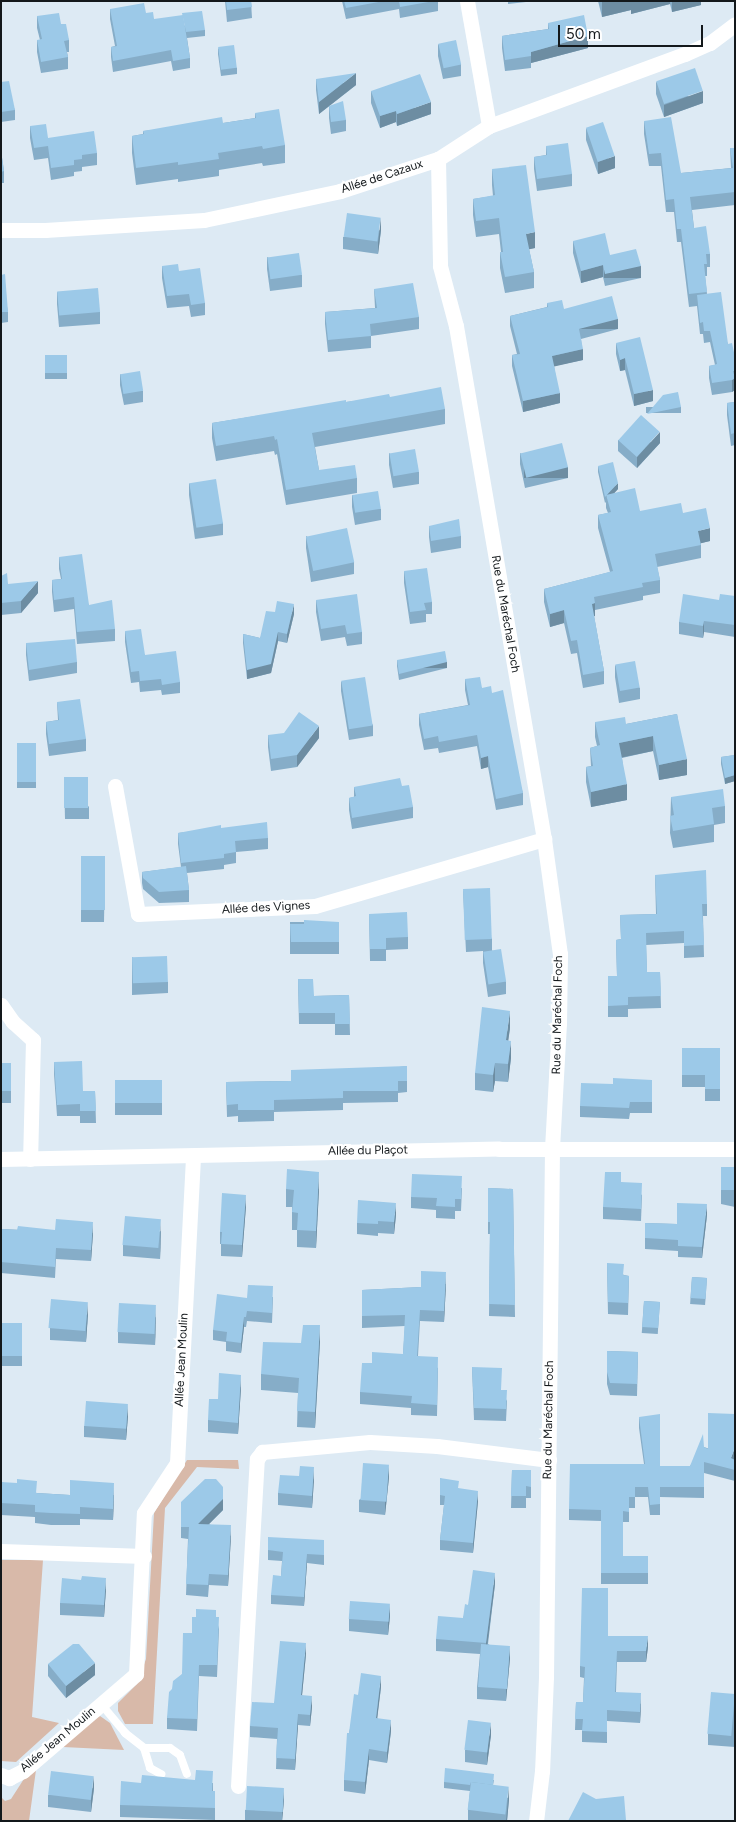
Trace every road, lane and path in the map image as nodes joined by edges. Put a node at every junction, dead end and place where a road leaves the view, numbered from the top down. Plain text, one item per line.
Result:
1 (467, 1) edge
2 (735, 24) edge
3 (488, 126) junction
4 (438, 159) junction
5 (1, 230) edge
6 (115, 786) dead end
7 (544, 839) junction
8 (1, 1005) edge
9 (552, 1149) junction
10 (735, 1149) edge
11 (193, 1155) junction
12 (30, 1158) junction
13 (1, 1159) edge
14 (549, 1460) junction
15 (1, 1551) edge
16 (144, 1556) junction
17 (101, 1704) junction
18 (144, 1748) junction
19 (161, 1774) dead end
20 (187, 1774) dead end
21 (1, 1775) edge
22 (238, 1786) dead end
23 (536, 1821) edge

1 - 3 street
2 - 3 street, Allée de Cazaux
3 - 4 street, Allée de Cazaux
4 - 5 street, Allée de Cazaux
4 - 7 street, Rue du Maréchal Foch
6 - 7 street, Allée des Vignes
7 - 9 street, Rue du Maréchal Foch
8 - 12 street
9 - 10 street, Allée du Plaçot
9 - 11 street, Allée du Plaçot
9 - 14 street, Rue du Maréchal Foch
11 - 12 street, Allée du Plaçot
11 - 16 street, Allée Jean Moulin
12 - 13 street, Allée du Plaçot
14 - 22 street
14 - 23 street, Rue du Maréchal Foch
15 - 16 street
16 - 17 street, Allée Jean Moulin
17 - 18 lane
17 - 21 street, Allée Jean Moulin
18 - 19 lane
18 - 20 lane

